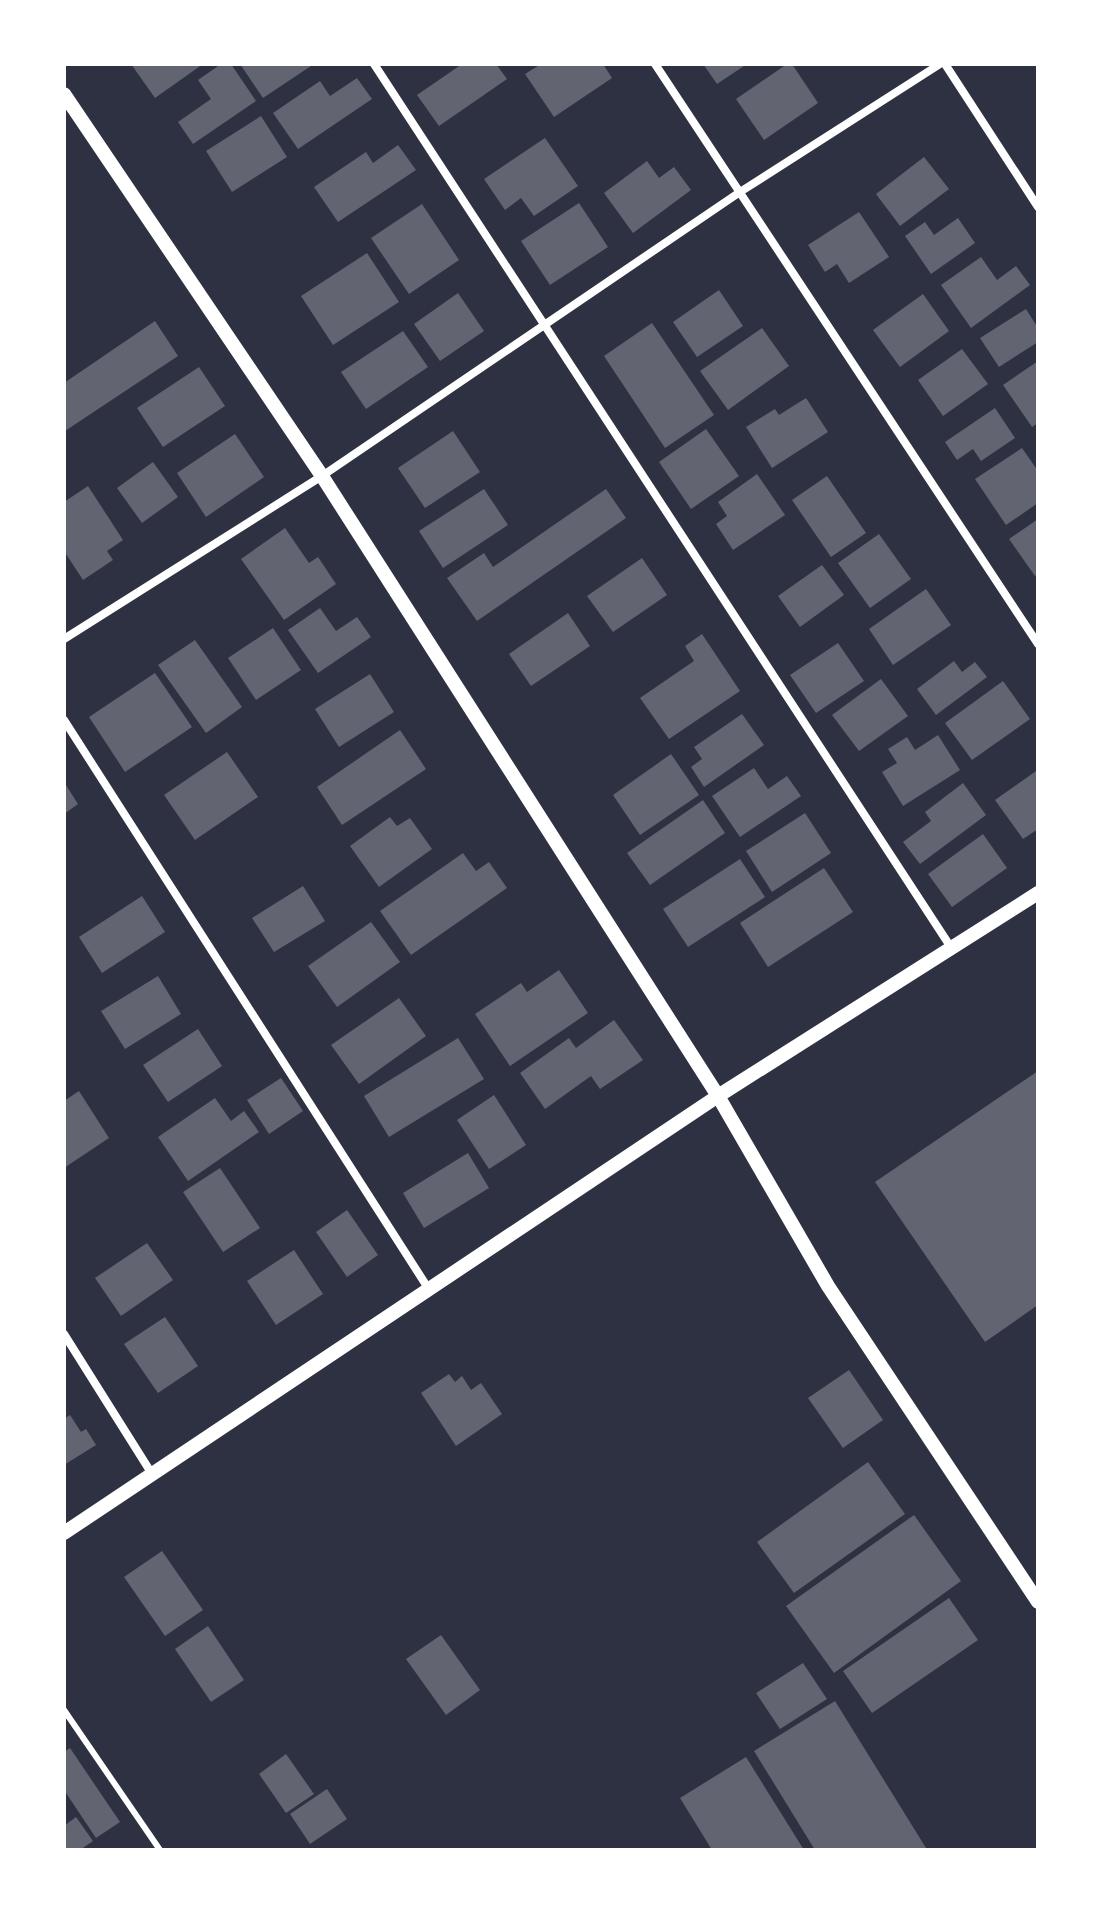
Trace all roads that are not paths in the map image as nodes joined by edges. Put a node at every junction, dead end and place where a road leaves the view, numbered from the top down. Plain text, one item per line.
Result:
1 (374, 64) edge
2 (655, 64) edge
3 (943, 64) edge
4 (64, 94) edge
5 (740, 192) junction
6 (1038, 207) edge
7 (544, 325) junction
8 (322, 476) junction
9 (64, 639) edge
10 (1038, 644) edge
11 (64, 720) edge
12 (1038, 893) edge
13 (952, 949) junction
14 (718, 1096) junction
15 (428, 1288) junction
16 (64, 1334) edge
17 (152, 1474) junction
18 (64, 1533) edge
19 (1038, 1601) edge
20 (64, 1710) edge
21 (160, 1850) edge

1 - 7 street
2 - 5 street
3 - 5 street
3 - 6 street
4 - 8 street
5 - 7 street
5 - 10 street
7 - 8 street
7 - 13 street
8 - 9 street
8 - 14 street
11 - 15 street
12 - 13 street
13 - 14 street
14 - 15 street
14 - 19 street
15 - 17 street
16 - 17 street
17 - 18 street
20 - 21 lane

